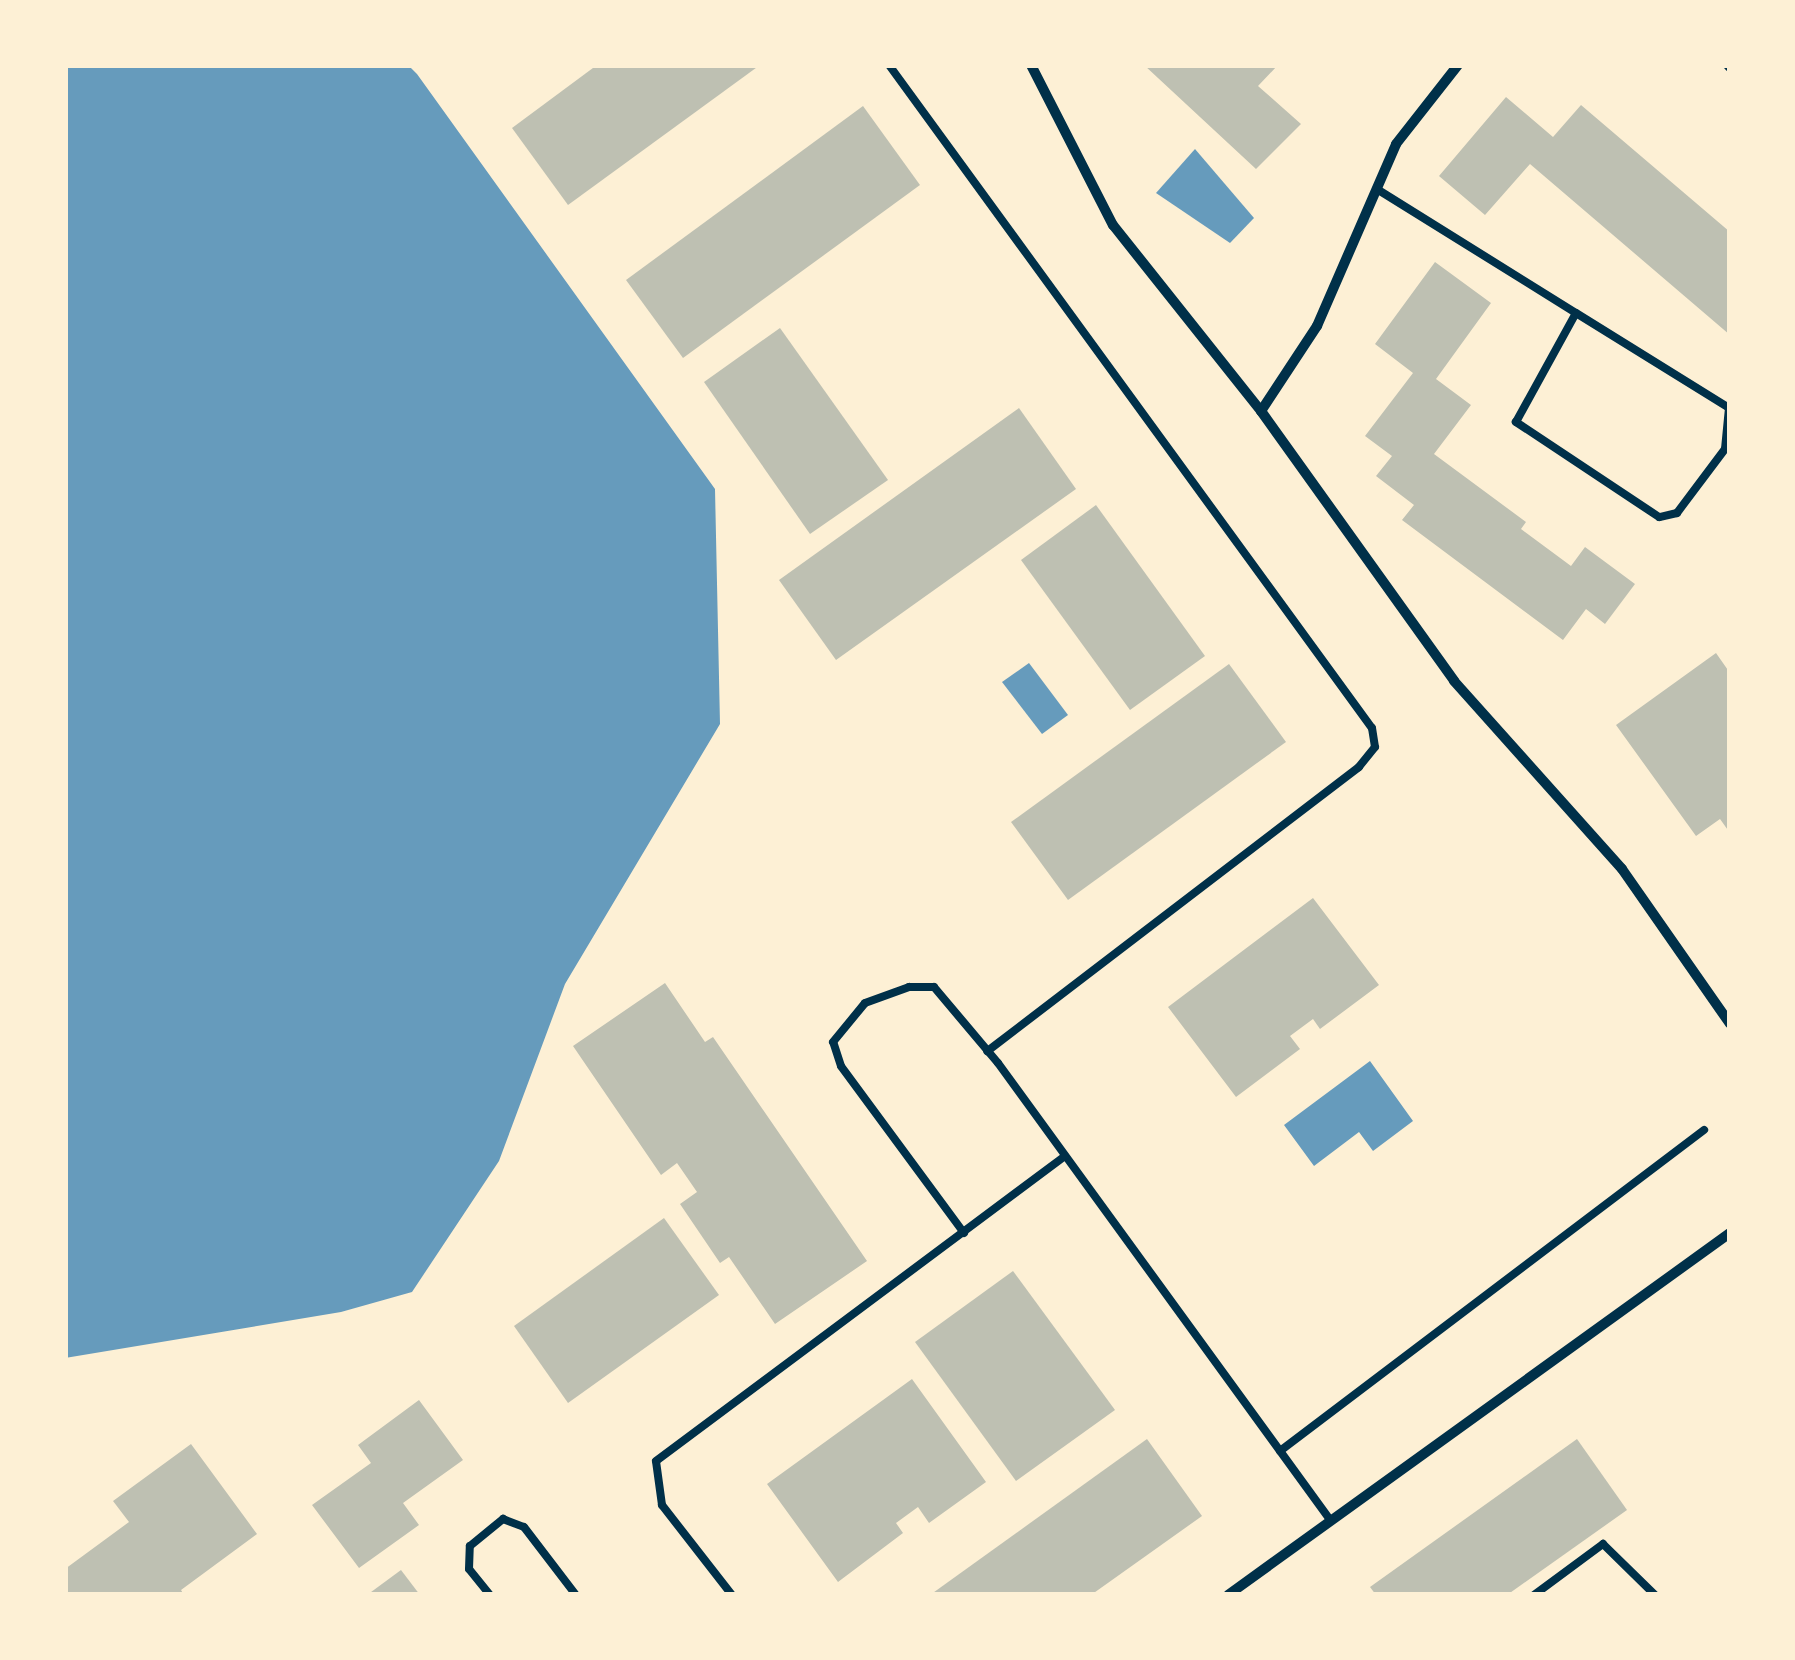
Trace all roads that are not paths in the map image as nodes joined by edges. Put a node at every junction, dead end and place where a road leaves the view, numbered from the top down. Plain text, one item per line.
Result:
1 (889, 65) edge
2 (1031, 65) edge
3 (1458, 65) edge
4 (1380, 192) junction
5 (1576, 313) junction
6 (1729, 408) edge
7 (1260, 411) junction
8 (1730, 1024) edge
9 (987, 1050) junction
10 (1704, 1130) dead end
11 (1065, 1156) junction
12 (964, 1232) junction
13 (1730, 1233) edge
14 (1280, 1451) junction
15 (1331, 1521) junction
16 (490, 1595) edge
17 (576, 1595) edge
18 (732, 1595) edge
19 (1228, 1595) edge
20 (1534, 1595) edge
21 (1656, 1595) edge

1 - 9 lane
2 - 7 street
3 - 4 street
4 - 5 lane
4 - 7 street
5 - 6 lane
5 - 6 lane
7 - 8 street
9 - 11 lane
9 - 12 lane
10 - 14 lane
11 - 12 lane
11 - 14 lane
12 - 18 lane
13 - 15 street
14 - 15 lane
15 - 19 street
16 - 17 lane
20 - 21 lane

